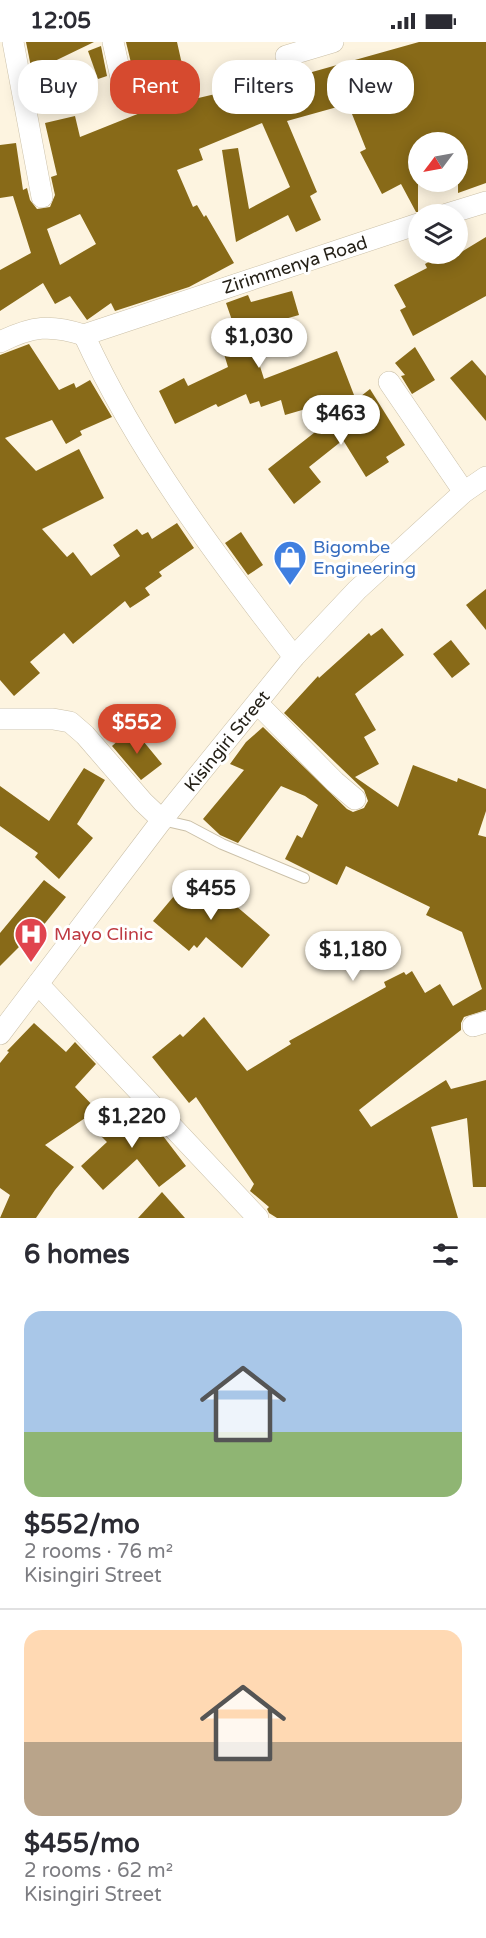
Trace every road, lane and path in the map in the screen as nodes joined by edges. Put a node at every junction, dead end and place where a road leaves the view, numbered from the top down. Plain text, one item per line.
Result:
1 (13, 42) edge
2 (113, 42) edge
3 (333, 42) edge
4 (286, 56) dead end
5 (117, 60) edge
6 (42, 197) dead end
7 (486, 202) edge
8 (468, 208) edge
9 (408, 227) edge
10 (84, 335) junction
11 (0, 342) edge
12 (389, 382) dead end
13 (486, 477) edge
14 (464, 492) junction
15 (294, 657) junction
16 (258, 704) junction
17 (0, 719) edge
18 (355, 799) dead end
19 (162, 820) junction
20 (304, 878) dead end
21 (38, 984) junction
22 (0, 1034) edge
23 (258, 1218) edge

1 - 6 street
2 - 5 street
3 - 4 street
7 - 8 street
9 - 10 street, Zirimmenya Road
10 - 11 street
10 - 15 street
12 - 14 street
13 - 14 street, Kisingiri Street
14 - 15 street, Kisingiri Street
15 - 16 street, Kisingiri Street
16 - 18 street
16 - 19 street, Kisingiri Street
17 - 19 street
19 - 20 lane
19 - 21 street, Kisingiri Street
21 - 22 street, Kisingiri Street
21 - 23 street

